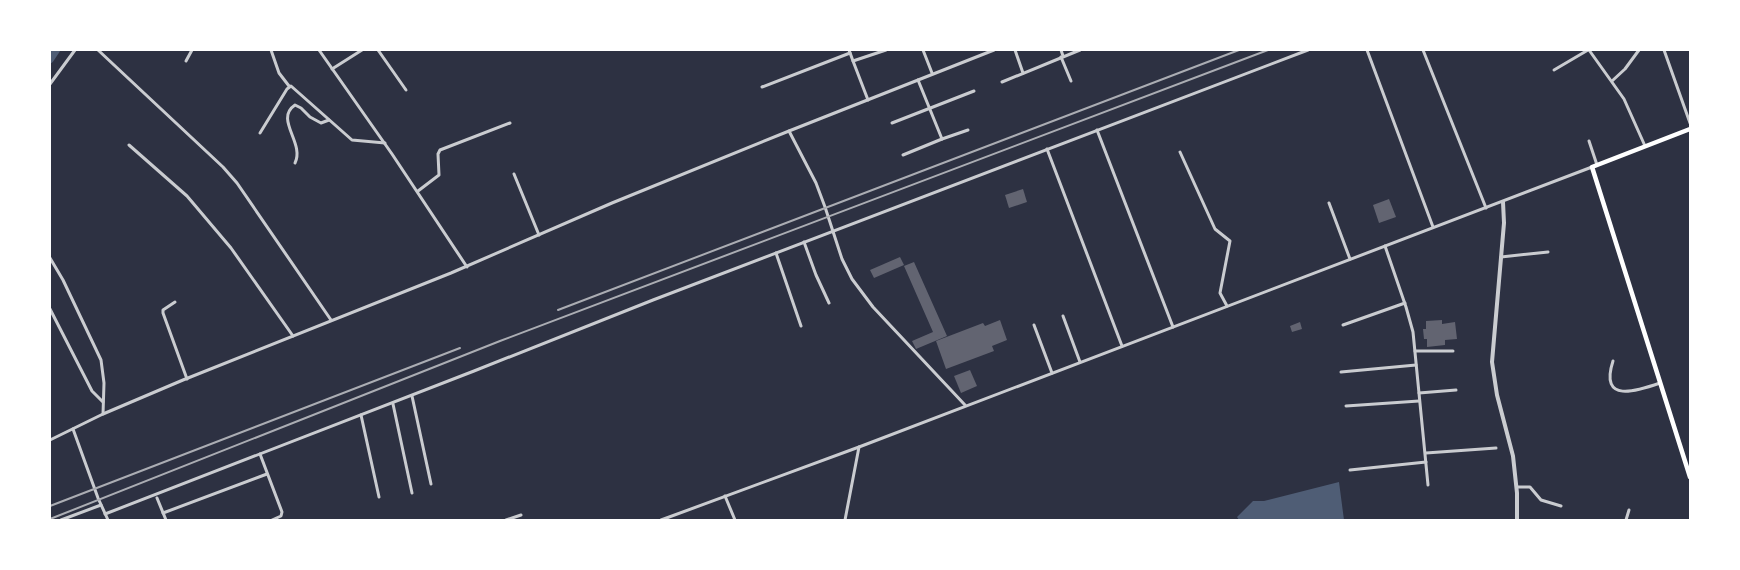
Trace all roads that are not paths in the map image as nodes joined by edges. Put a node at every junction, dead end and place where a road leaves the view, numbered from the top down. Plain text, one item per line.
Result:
1 (75, 50) edge
2 (98, 50) edge
3 (192, 50) edge
4 (271, 50) edge
5 (319, 50) edge
6 (362, 50) edge
7 (378, 50) edge
8 (886, 50) edge
9 (923, 50) edge
10 (994, 50) edge
11 (1015, 50) edge
12 (1061, 50) edge
13 (1080, 50) edge
14 (1308, 50) edge
15 (1367, 50) edge
16 (1423, 50) edge
17 (1588, 50) edge
18 (1639, 50) edge
19 (1664, 50) edge
20 (850, 51) edge
21 (1062, 57) junction
22 (186, 61) dead end
23 (853, 61) junction
24 (332, 69) junction
25 (1554, 70) dead end
26 (1023, 73) junction
27 (932, 74) junction
28 (918, 80) junction
29 (1071, 81) dead end
30 (1612, 81) junction
31 (1002, 82) dead end
32 (50, 84) edge
33 (290, 86) junction
34 (762, 87) dead end
35 (406, 90) dead end
36 (974, 90) dead end
37 (868, 100) junction
38 (930, 108) junction
39 (329, 120) junction
40 (510, 123) dead end
41 (892, 123) dead end
42 (1690, 123) edge
43 (1690, 129) edge
44 (968, 130) dead end
45 (1097, 130) junction
46 (789, 131) junction
47 (260, 133) dead end
48 (942, 139) junction
49 (1589, 141) dead end
50 (385, 143) junction
51 (129, 145) dead end
52 (1645, 147) junction
53 (1047, 150) junction
54 (1180, 152) dead end
55 (903, 155) dead end
56 (295, 163) dead end
57 (1595, 166) junction
58 (514, 174) dead end
59 (417, 191) junction
60 (1503, 202) junction
61 (1329, 203) dead end
62 (1486, 208) junction
63 (1433, 227) junction
64 (833, 231) junction
65 (539, 235) junction
66 (804, 242) junction
67 (1385, 246) junction
68 (1548, 252) dead end
69 (776, 253) junction
70 (1501, 257) junction
71 (50, 258) edge
72 (1350, 259) junction
73 (467, 267) junction
74 (175, 302) dead end
75 (829, 303) dead end
76 (1405, 303) junction
77 (1227, 306) junction
78 (50, 309) edge
79 (1063, 316) dead end
80 (331, 320) junction
81 (1034, 325) dead end
82 (1343, 325) dead end
83 (801, 326) dead end
84 (1173, 327) junction
85 (293, 336) junction
86 (1122, 346) junction
87 (1414, 351) junction
88 (1453, 351) dead end
89 (1613, 361) dead end
90 (1080, 362) junction
91 (1416, 365) junction
92 (1341, 372) dead end
93 (1052, 373) junction
94 (186, 379) junction
95 (1660, 383) junction
96 (1456, 390) dead end
97 (1419, 393) junction
98 (412, 396) junction
99 (1420, 401) junction
100 (103, 402) junction
101 (392, 403) junction
102 (965, 406) junction
103 (1346, 406) dead end
104 (103, 414) junction
105 (361, 415) junction
106 (73, 429) junction
107 (50, 440) edge
108 (859, 447) junction
109 (1496, 448) dead end
110 (1425, 453) junction
111 (260, 454) junction
112 (1426, 462) junction
113 (1350, 470) dead end
114 (267, 474) junction
115 (1690, 477) edge
116 (431, 484) dead end
117 (1428, 485) dead end
118 (1516, 488) junction
119 (412, 493) dead end
120 (725, 496) junction
121 (380, 497) dead end
122 (157, 498) dead end
123 (101, 505) junction
124 (1561, 507) dead end
125 (1629, 510) dead end
126 (163, 513) junction
127 (105, 514) junction
128 (522, 515) dead end
129 (62, 520) edge
130 (108, 520) edge
131 (166, 520) edge
132 (272, 520) edge
133 (506, 520) edge
134 (661, 520) edge
135 (735, 520) edge
136 (845, 520) edge
137 (1517, 520) edge
138 (1626, 520) edge

1 - 32 street
2 - 80 street
3 - 22 street
4 - 33 street
5 - 24 street
6 - 24 street
7 - 35 street
8 - 23 street
9 - 27 street
10 - 27 street
11 - 26 street
12 - 21 street
13 - 21 street
14 - 45 street
15 - 63 street
16 - 62 street
17 - 25 street
17 - 30 street
18 - 30 street
19 - 42 street
20 - 23 street
20 - 34 street
21 - 26 street
21 - 29 street
23 - 37 street
24 - 50 street
26 - 31 street
27 - 28 street
28 - 37 street
28 - 38 street
30 - 52 street
33 - 39 street
33 - 47 street
36 - 38 street
37 - 46 street
38 - 41 street
38 - 48 street
39 - 50 street
39 - 56 street
40 - 59 street
43 - 52 main road
44 - 48 street
45 - 53 street
45 - 84 street
46 - 64 street
46 - 65 street
48 - 55 street
49 - 57 street
50 - 59 street
51 - 85 street
52 - 57 main road
53 - 64 street
53 - 86 street
54 - 77 street
57 - 60 street
57 - 95 main road
58 - 65 street
59 - 73 street
60 - 62 street
60 - 70 street
61 - 72 street
62 - 63 street
63 - 67 street
64 - 66 street
64 - 102 street
65 - 73 street
66 - 69 street
66 - 75 street
67 - 72 street
67 - 76 street
68 - 70 street
69 - 83 street
69 - 98 street
70 - 118 street
71 - 100 street
72 - 77 street
73 - 80 street
74 - 94 street
76 - 82 street
76 - 87 street
77 - 84 street
78 - 100 street
79 - 90 street
80 - 85 street
81 - 93 street
84 - 86 street
85 - 94 street
86 - 90 street
87 - 88 street
87 - 91 street
89 - 95 street
90 - 93 street
91 - 92 street
91 - 97 street
93 - 102 street
94 - 104 street
95 - 115 main road
96 - 97 street
97 - 99 street
98 - 101 street
98 - 116 street
99 - 103 street
99 - 110 street
100 - 104 street
101 - 105 street
101 - 119 street
102 - 108 street
104 - 106 street
105 - 111 street
105 - 121 street
106 - 107 street
106 - 123 street
108 - 120 street
108 - 136 street
109 - 110 street
110 - 112 street
111 - 114 street
111 - 127 street
112 - 113 street
112 - 117 street
114 - 126 street
114 - 132 street
118 - 124 street
118 - 137 street
120 - 134 street
120 - 135 street
122 - 126 street
123 - 127 street
123 - 129 street
125 - 138 street
126 - 131 street
127 - 130 street
128 - 133 street

